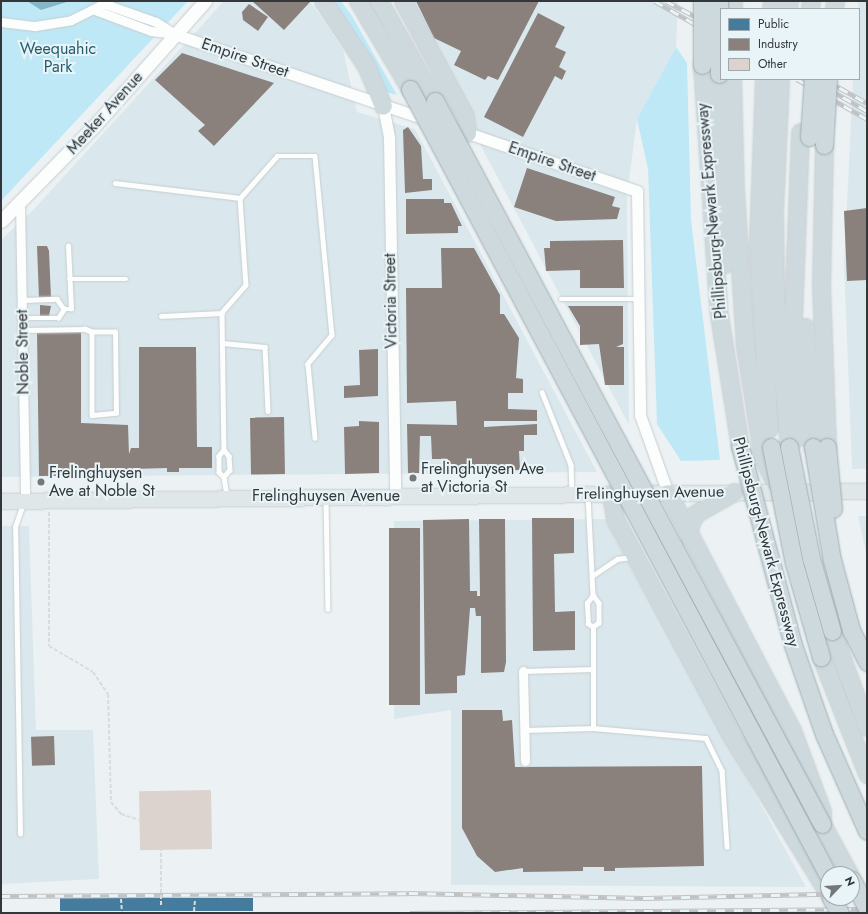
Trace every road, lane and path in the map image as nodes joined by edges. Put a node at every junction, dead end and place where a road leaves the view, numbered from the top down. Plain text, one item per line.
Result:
1 (205, 1) edge
2 (323, 1) edge
3 (358, 1) edge
4 (379, 1) edge
5 (403, 1) edge
6 (702, 1) edge
7 (835, 1) edge
8 (107, 2) edge
9 (819, 6) edge
10 (95, 10) junction
11 (1, 22) edge
12 (174, 34) junction
13 (728, 80) edge
14 (758, 80) edge
15 (764, 80) edge
16 (780, 80) edge
17 (804, 80) edge
18 (813, 80) edge
19 (828, 80) edge
20 (383, 106) junction
21 (760, 109) junction
22 (467, 132) junction
23 (805, 135) junction
24 (809, 173) junction
25 (115, 183) dead end
26 (721, 194) junction
27 (240, 198) junction
28 (20, 203) junction
29 (1, 221) edge
30 (766, 243) junction
31 (68, 246) dead end
32 (725, 253) junction
33 (69, 279) junction
34 (126, 279) dead end
35 (561, 299) dead end
36 (638, 299) junction
37 (22, 300) junction
38 (64, 309) junction
39 (222, 313) junction
40 (161, 316) dead end
41 (22, 318) junction
42 (22, 330) junction
43 (92, 332) junction
44 (222, 343) junction
45 (542, 392) dead end
46 (268, 411) dead end
47 (315, 438) dead end
48 (766, 447) junction
49 (807, 447) junction
50 (224, 450) junction
51 (224, 477) junction
52 (867, 491) edge
53 (734, 492) junction
54 (668, 493) junction
55 (572, 494) junction
56 (588, 494) junction
57 (611, 494) junction
58 (395, 496) junction
59 (227, 497) junction
60 (326, 497) junction
61 (48, 500) junction
62 (1, 501) edge
63 (25, 501) junction
64 (690, 538) junction
65 (635, 556) junction
66 (592, 576) junction
67 (593, 595) junction
68 (328, 610) dead end
69 (594, 626) junction
70 (867, 661) edge
71 (593, 669) junction
72 (523, 671) joint
73 (867, 727) edge
74 (593, 728) junction
75 (525, 730) junction
76 (526, 761) dead end
77 (867, 774) edge
78 (139, 820) dead end
79 (822, 824) junction
80 (867, 831) edge
81 (20, 834) dead end
82 (727, 847) dead end
83 (161, 850) dead end
84 (823, 866) edge
85 (845, 866) edge
86 (820, 880) edge
87 (860, 895) edge
88 (195, 898) dead end
89 (121, 899) dead end
90 (160, 904) dead end
91 (867, 908) edge
92 (194, 911) dead end
93 (122, 912) dead end

1 - 12 main road, Meeker Avenue
2 - 20 highway
3 - 84 highway, bridge
4 - 79 highway, bridge
5 - 22 highway
6 - 26 highway, Phillipsburg-Newark Expressway, bridge
7 - 9 highway
8 - 10 street
8 - 12 street
10 - 11 street
10 - 12 street
12 - 20 street, Empire Street
12 - 28 main road, Meeker Avenue
13 - 26 highway
14 - 21 highway
15 - 21 highway, Phillipsburg-Newark Expressway
16 - 30 highway, Phillipsburg-Newark Expressway
17 - 23 highway
18 - 23 highway, bridge
19 - 24 highway, bridge
20 - 22 street, Empire Street
20 - 58 street, Victoria Street
21 - 30 highway, Phillipsburg-Newark Expressway
22 - 36 street, Empire Street
23 - 24 highway
24 - 49 highway
24 - 49 highway
25 - 27 lane
26 - 32 highway
26 - 32 highway, Phillipsburg-Newark Expressway
27 - 39 lane
27 - 47 lane
28 - 29 main road, Meeker Avenue
28 - 37 street, Noble Street
30 - 48 highway, Phillipsburg-Newark Expressway
30 - 49 highway, Phillipsburg-Newark Expressway
31 - 33 lane
32 - 48 highway
32 - 80 highway, Phillipsburg-Newark Expressway, bridge
33 - 34 lane
33 - 38 lane
35 - 36 lane
36 - 54 street, Empire Street
37 - 38 lane
37 - 41 street, Noble Street
38 - 41 lane
39 - 40 lane
39 - 44 lane
41 - 42 street, Noble Street
42 - 43 lane
42 - 63 street, Noble Street
43 - 43 lane
44 - 46 lane
44 - 50 lane
45 - 55 lane
48 - 77 highway, Phillipsburg-Newark Expressway, bridge
49 - 70 highway, bridge
49 - 73 highway, bridge
50 - 51 lane
50 - 51 lane
51 - 59 lane
52 - 53 main road, Frelinghuysen Avenue
53 - 54 main road, Frelinghuysen Avenue
53 - 64 highway
54 - 57 main road, Frelinghuysen Avenue
54 - 64 highway
55 - 56 main road, Frelinghuysen Avenue
55 - 58 main road, Frelinghuysen Avenue
56 - 57 main road, Frelinghuysen Avenue
56 - 66 lane
57 - 65 highway
58 - 60 main road, Frelinghuysen Avenue
59 - 60 main road, Frelinghuysen Avenue
59 - 61 main road, Frelinghuysen Avenue
60 - 68 lane
61 - 63 main road, Frelinghuysen Avenue
61 - 78 path
62 - 63 main road, Frelinghuysen Avenue
63 - 81 lane
64 - 79 highway
65 - 66 lane
65 - 86 highway
66 - 67 lane
67 - 69 lane
67 - 69 lane
69 - 71 lane
71 - 72 lane
71 - 74 lane
72 - 75 street
74 - 75 lane
74 - 82 lane
75 - 76 street
79 - 85 highway
83 - 90 path, bridge
87 - 91 highway, bridge
88 - 92 path
89 - 93 path

